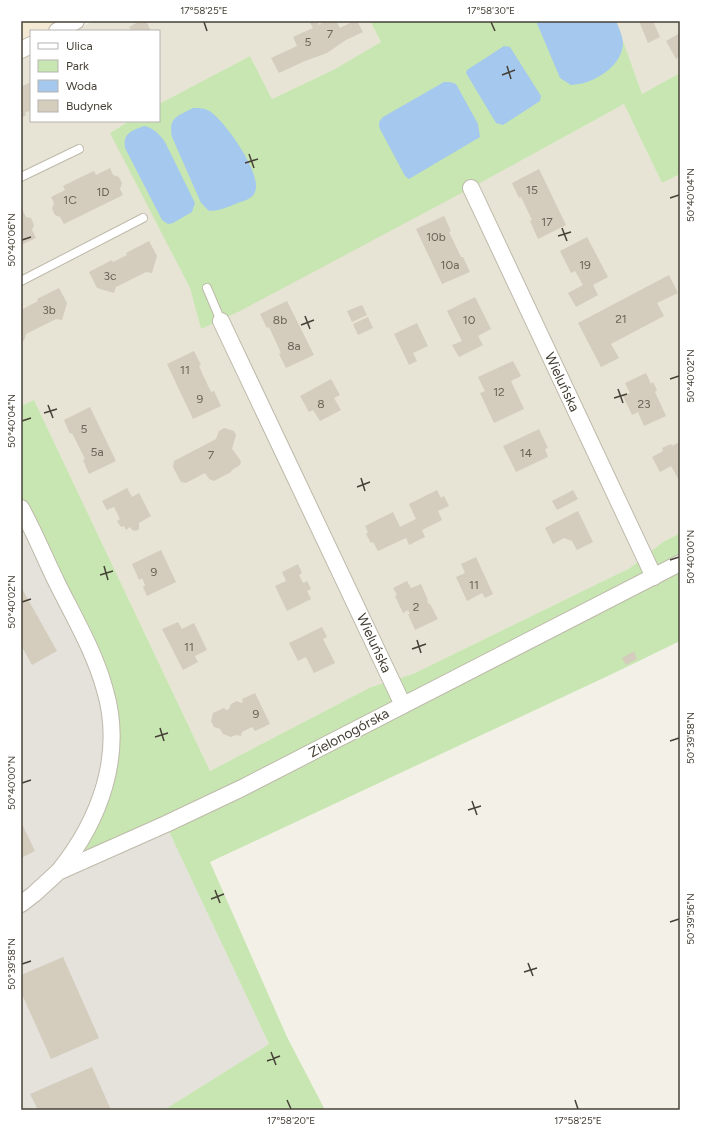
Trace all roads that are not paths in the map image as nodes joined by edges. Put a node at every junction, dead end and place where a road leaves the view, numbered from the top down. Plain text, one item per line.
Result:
1 (76, 21) edge
2 (59, 30) edge
3 (30, 46) edge
4 (21, 50) edge
5 (79, 149) dead end
6 (21, 177) edge
7 (471, 188) dead end
8 (143, 218) dead end
9 (21, 281) edge
10 (207, 288) dead end
11 (221, 321) joint
12 (21, 508) edge
13 (680, 563) edge
14 (654, 577) junction
15 (403, 705) junction
16 (58, 872) junction
17 (21, 904) edge

1 - 2 street
3 - 4 street
5 - 6 lane
7 - 14 street, Wieluńska
8 - 9 lane
10 - 11 lane
11 - 15 street, Wieluńska
12 - 16 street
13 - 14 street, Zielonogórska
14 - 15 street, Zielonogórska
15 - 16 street, Zielonogórska
16 - 17 street, Zielonogórska

